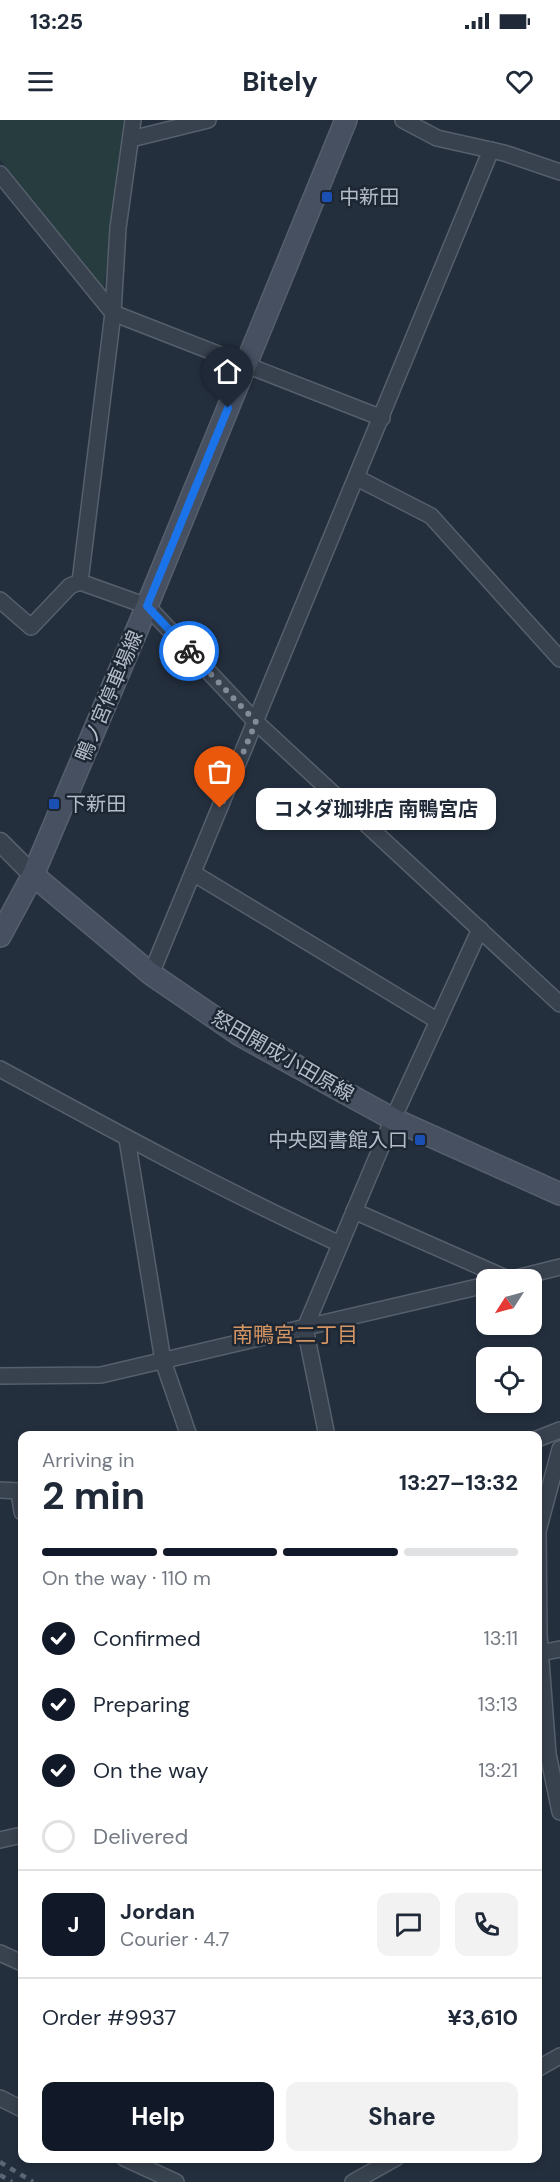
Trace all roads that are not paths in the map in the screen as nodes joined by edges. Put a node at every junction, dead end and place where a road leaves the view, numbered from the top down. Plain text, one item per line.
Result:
1 (133, 120) edge
2 (208, 120) edge
3 (346, 120) edge
4 (403, 120) edge
5 (131, 139) junction
6 (491, 150) junction
7 (560, 172) edge
8 (0, 174) edge
9 (113, 313) junction
10 (245, 364) junction
11 (382, 418) junction
12 (357, 478) junction
13 (80, 582) junction
14 (0, 600) edge
15 (147, 606) junction
16 (560, 659) edge
17 (256, 722) junction
18 (0, 842) edge
19 (193, 873) junction
20 (33, 875) junction
21 (480, 929) junction
22 (0, 936) edge
23 (151, 974) junction
24 (560, 1004) edge
25 (438, 1021) junction
26 (0, 1069) edge
27 (393, 1119) junction
28 (127, 1139) junction
29 (560, 1194) edge
30 (354, 1211) junction
31 (340, 1244) junction
32 (560, 1267) edge
33 (485, 1269) edge
34 (542, 1271) edge
35 (476, 1287) edge
36 (305, 1328) junction
37 (163, 1361) junction
38 (0, 1376) edge
39 (560, 1430) edge
40 (187, 1431) edge
41 (326, 1431) edge
42 (542, 1437) edge
43 (560, 1449) edge
44 (0, 1490) edge
45 (18, 1491) edge
46 (542, 1513) edge
47 (560, 1649) edge
48 (542, 1653) edge
49 (542, 1755) edge
50 (560, 1812) edge
51 (18, 1836) edge
52 (0, 1840) edge
53 (0, 1953) edge
54 (18, 1961) edge
55 (560, 2056) edge
56 (542, 2066) edge
57 (0, 2098) edge
58 (18, 2107) edge
59 (135, 2163) edge
60 (387, 2163) edge
61 (176, 2182) edge
62 (353, 2182) edge

1 - 5 street
2 - 5 street
3 - 10 main road, 鴨ノ宮停車場線
4 - 6 street
5 - 9 street
6 - 7 street
6 - 11 street
8 - 9 street
9 - 10 street
9 - 13 street
10 - 11 street
10 - 15 main road, 鴨ノ宮停車場線
11 - 12 street
12 - 16 street
12 - 17 street
13 - 14 street
13 - 15 street
15 - 17 street
15 - 20 main road, 鴨ノ宮停車場線
17 - 19 street
17 - 21 street
18 - 20 street
19 - 23 street
19 - 25 street
20 - 22 main road, 鴨ノ宮停車場線
20 - 23 main road, 怒田開成小田原線
21 - 24 street
21 - 25 street
23 - 27 main road, 怒田開成小田原線
25 - 27 street
26 - 28 street
27 - 29 main road, 怒田開成小田原線
27 - 30 street
28 - 31 street
28 - 37 street
30 - 31 street
30 - 33 street
31 - 36 street
32 - 34 street
35 - 36 street
36 - 37 street
36 - 41 street
37 - 38 street
37 - 40 street
39 - 42 street
43 - 46 street
44 - 45 street
47 - 48 street
49 - 50 street
51 - 52 street
53 - 54 street
55 - 56 street
57 - 58 street
59 - 61 street
60 - 62 street

